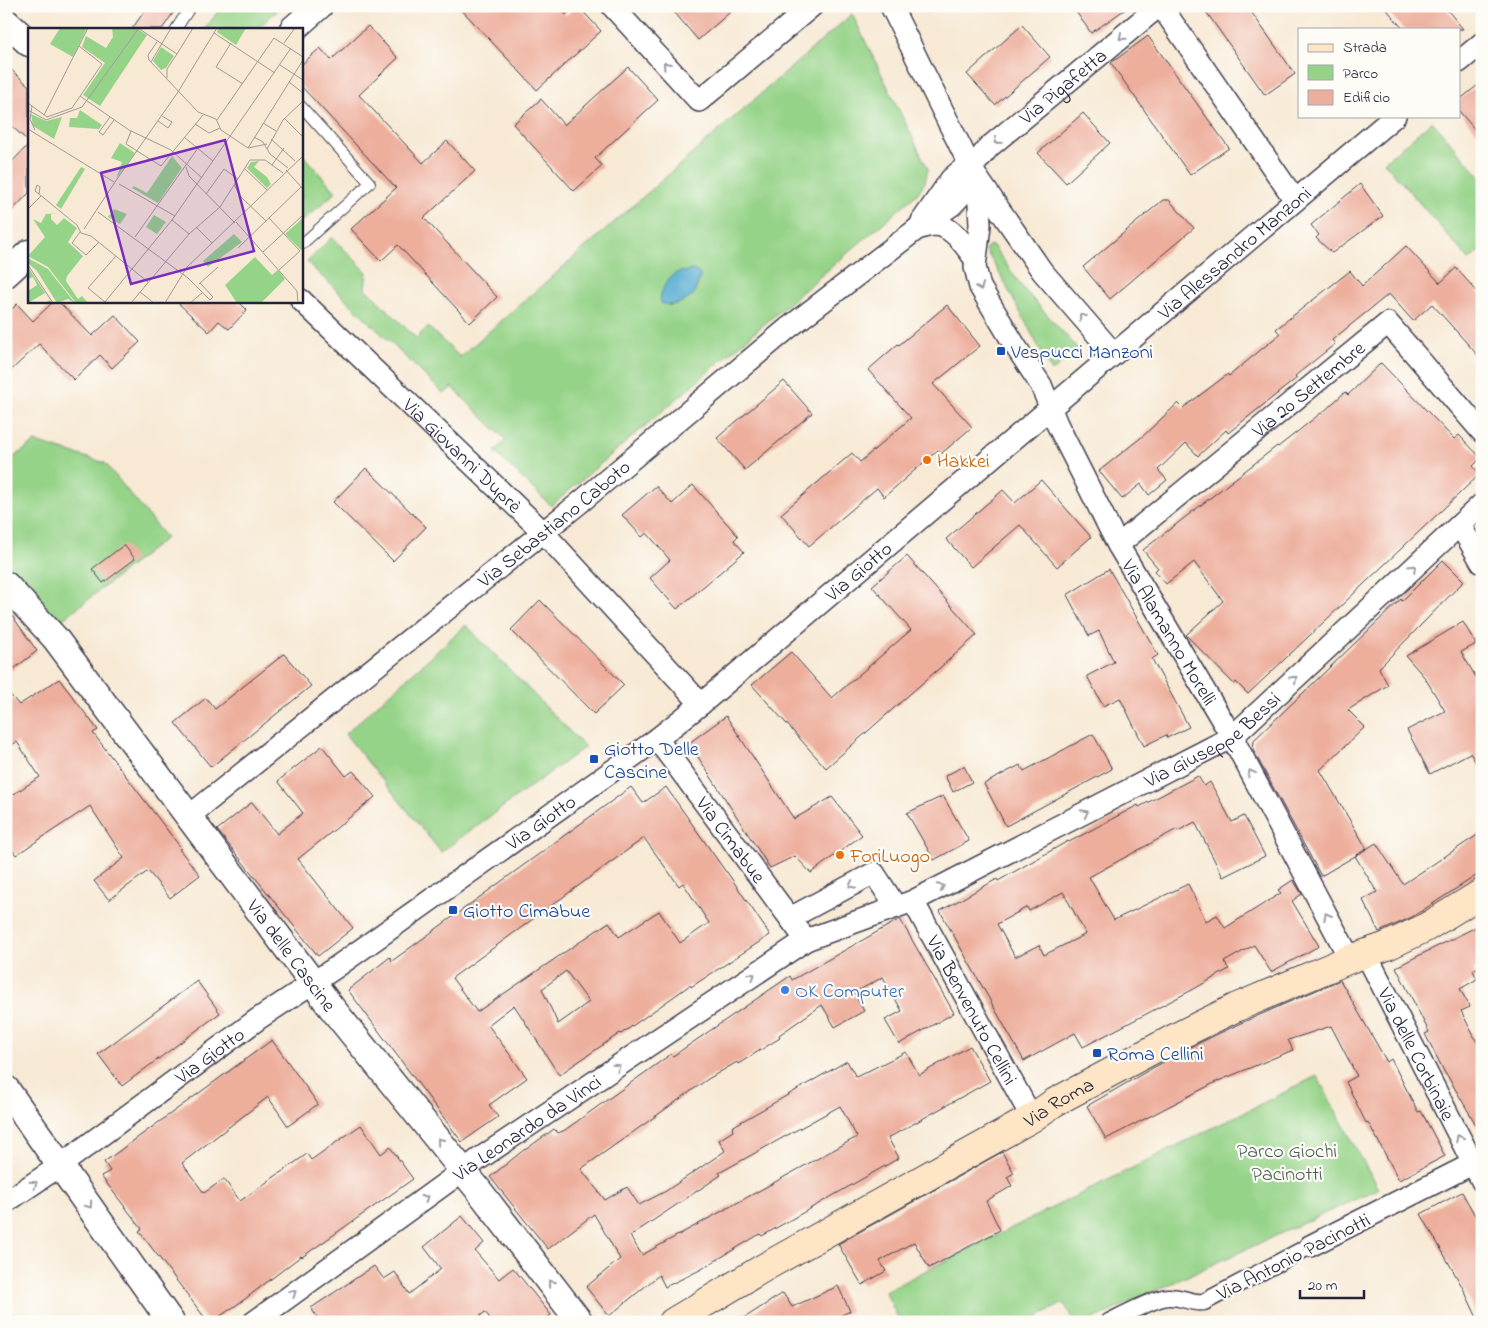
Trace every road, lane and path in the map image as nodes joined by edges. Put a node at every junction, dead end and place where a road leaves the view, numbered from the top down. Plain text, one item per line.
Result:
1 (191, 6) edge
2 (319, 6) edge
3 (612, 6) edge
4 (812, 6) edge
5 (891, 6) edge
6 (1160, 6) edge
7 (6, 22) edge
8 (177, 28) edge
9 (294, 28) edge
10 (28, 42) edge
11 (1482, 43) edge
12 (1460, 61) edge
13 (302, 107) edge
14 (1393, 118) edge
15 (972, 170) junction
16 (1295, 200) junction
17 (917, 229) junction
18 (1019, 240) junction
19 (302, 244) edge
20 (976, 250) junction
21 (28, 254) edge
22 (6, 274) edge
23 (302, 301) edge
24 (1114, 354) junction
25 (1051, 408) junction
26 (1482, 432) edge
27 (1482, 504) edge
28 (1460, 525) junction
29 (543, 532) junction
30 (1118, 545) junction
31 (1482, 563) edge
32 (6, 585) edge
33 (700, 704) junction
34 (1232, 737) junction
35 (657, 739) junction
36 (188, 817) junction
37 (1482, 893) edge
38 (904, 904) junction
39 (790, 918) junction
40 (806, 940) junction
41 (1358, 957) junction
42 (312, 982) junction
43 (6, 1090) edge
44 (1032, 1118) junction
45 (61, 1165) junction
46 (1479, 1169) edge
47 (463, 1170) junction
48 (6, 1202) edge
49 (1310, 1246) joint
50 (171, 1322) edge
51 (254, 1322) edge
52 (580, 1322) edge
53 (673, 1322) edge
54 (1109, 1322) edge

1 - 8 lane
2 - 9 street
4 -> 3 street
5 - 15 street
6 -> 15 street, Via Pigafetta
6 - 16 street
7 - 10 street
11 - 12 street
13 - 19 lane
14 - 16 street, Via Alessandro Manzoni
15 - 17 street, Via Sebastiano Caboto
15 - 18 street
15 - 20 street, Via Alamanno Morelli
16 - 24 street, Via Alessandro Manzoni
17 - 20 street
17 - 29 street, Via Sebastiano Caboto
18 - 20 street
24 -> 18 street
20 -> 25 street, Via Alamanno Morelli
21 - 22 street
23 - 29 street, Via Giovanni Duprè
24 - 25 street, Via Alessandro Manzoni
25 - 30 street, Via Alamanno Morelli
25 - 33 street, Via Giotto
26 - 30 street, Via 20 Settembre
27 - 28 street, Via Giuseppe Bessi
28 - 31 street
34 -> 28 street, Via Giuseppe Bessi
29 - 33 street, Via Giovanni Duprè
29 - 36 street, Via Sebastiano Caboto
30 - 34 street, Via Alamanno Morelli
32 - 36 street, Via delle Cascine
33 - 35 street, Via Giotto
38 -> 34 street, Via Giuseppe Bessi
41 -> 34 street, Via Alamanno Morelli
35 - 39 street, Via Cimabue
35 - 42 street, Via Giotto
36 - 42 street, Via delle Cascine
37 - 41 main road, Via Roma
38 -> 39 street, Via Benvenuto Cellini
38 - 40 street, Via Giuseppe Bessi
38 - 44 street, Via Benvenuto Cellini
39 - 40 street, Via Cimabue
47 -> 40 street, Via Leonardo da Vinci
41 - 44 main road, Via Roma
46 -> 41 street, Via delle Corbinaie
42 - 45 street, Via Giotto
47 -> 42 street, Via delle Cascine
43 - 45 street
44 - 53 main road, Via Roma
48 -> 45 street, Via Giotto
45 -> 50 street
46 - 49 street, Via Antonio Pacinotti
51 -> 47 street, Via Leonardo da Vinci
52 -> 47 street, Via delle Cascine
49 - 54 street, Via Antonio Pacinotti

